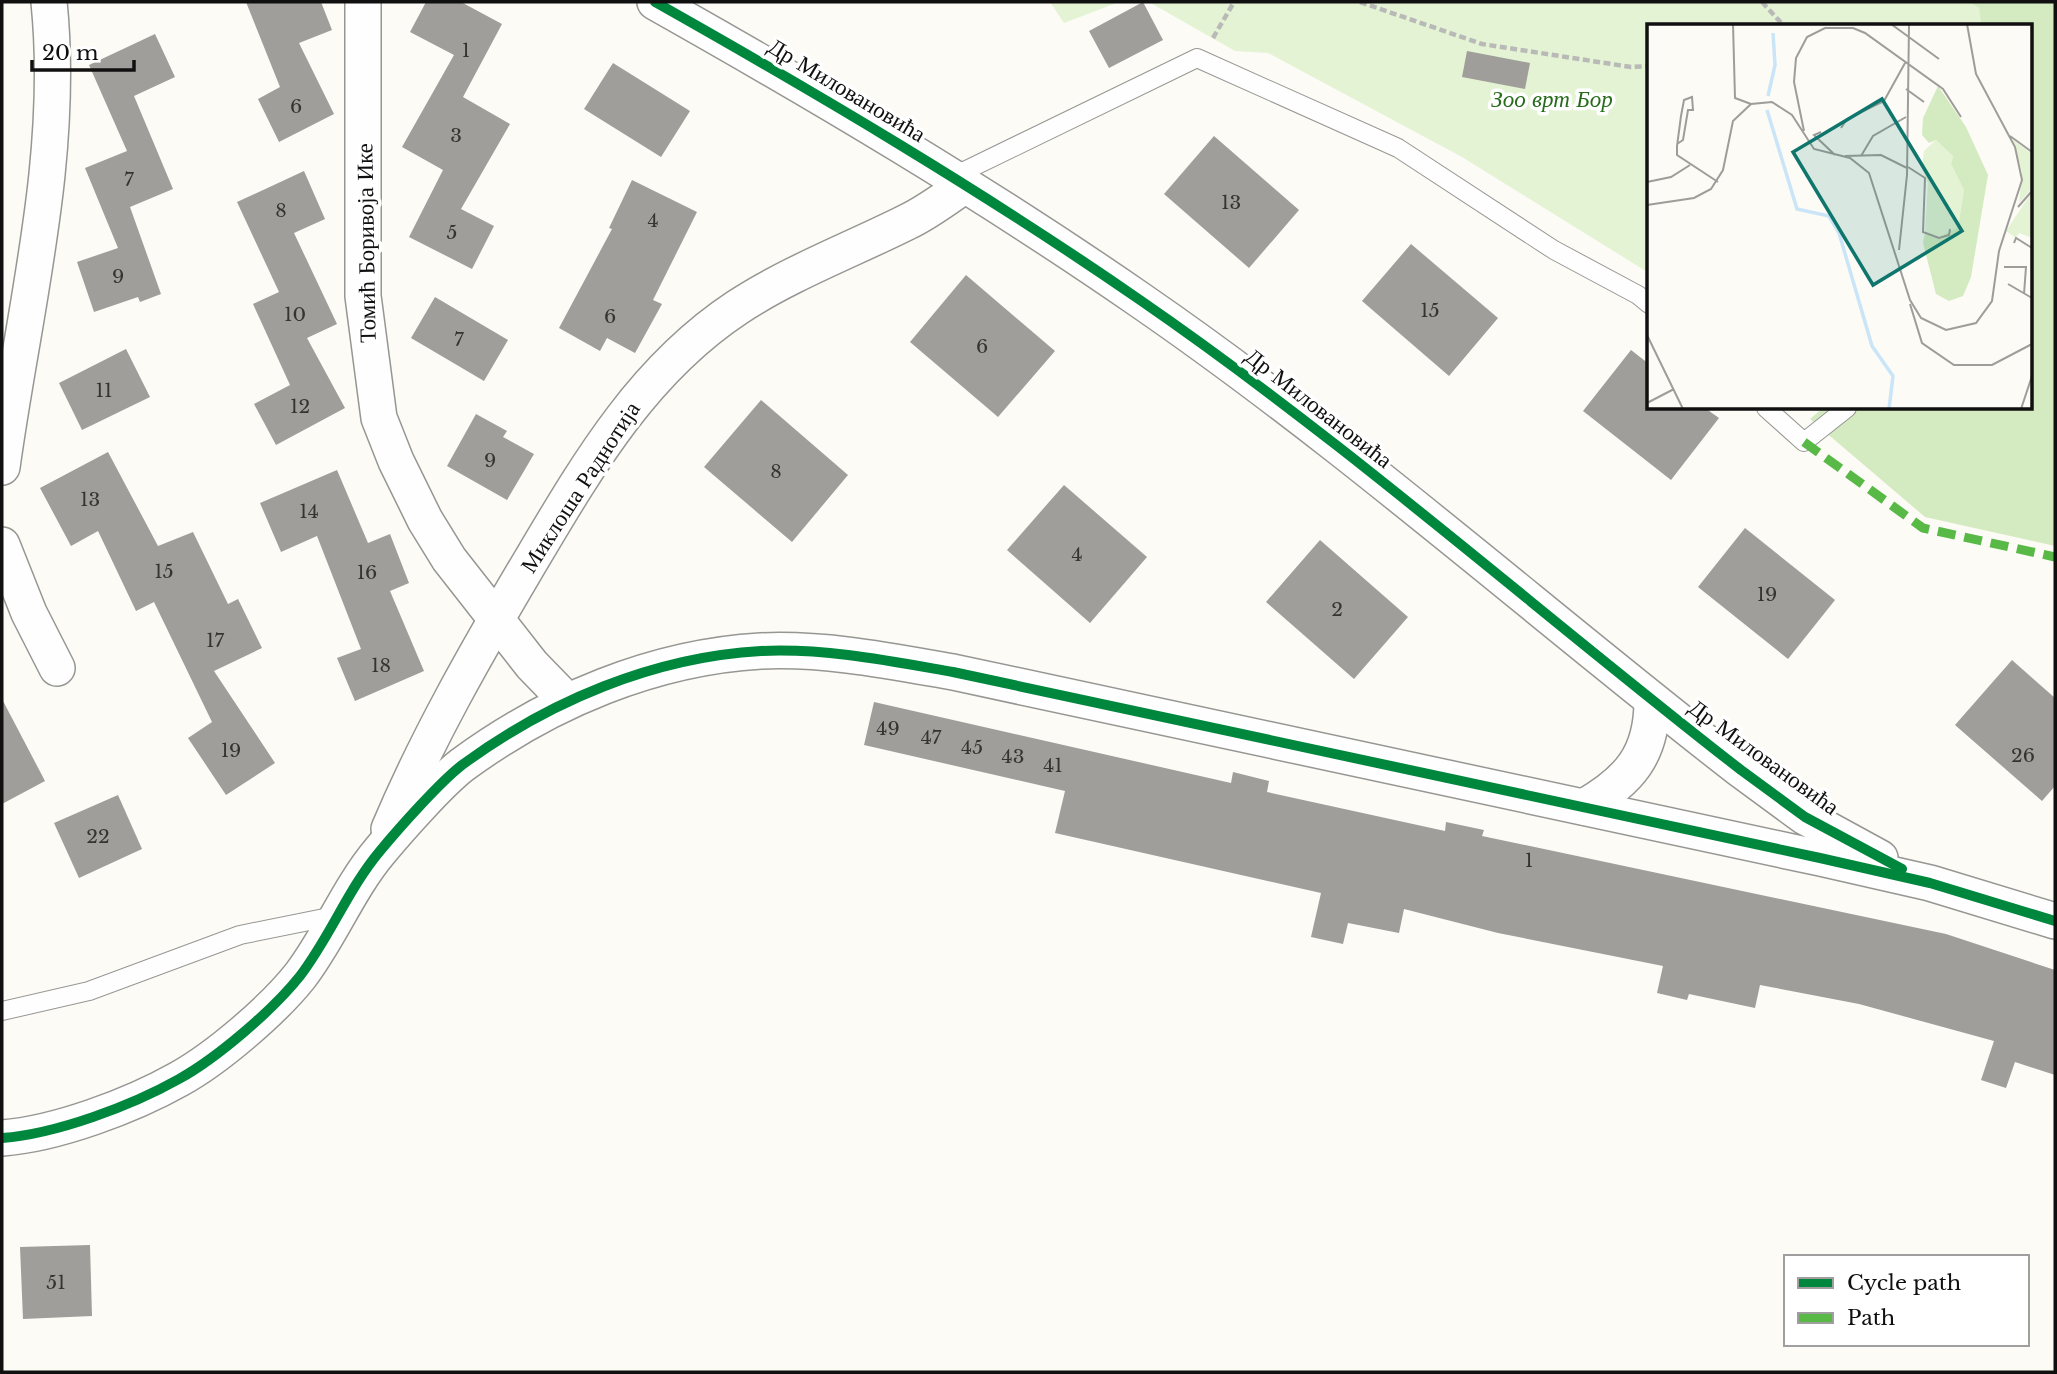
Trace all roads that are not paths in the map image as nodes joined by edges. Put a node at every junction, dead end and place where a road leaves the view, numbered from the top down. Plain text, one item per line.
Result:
1 (49, 2) edge
2 (363, 2) edge
3 (655, 2) edge
4 (959, 181) junction
5 (1647, 302) edge
6 (1768, 410) edge
7 (1844, 410) edge
8 (2, 467) edge
9 (2, 545) edge
10 (496, 619) junction
11 (57, 668) dead end
12 (567, 701) junction
13 (1652, 701) junction
14 (1584, 807) junction
15 (380, 851) junction
16 (1930, 883) junction
17 (339, 915) junction
18 (2055, 921) edge
19 (2, 1012) edge
20 (2, 1138) edge

1 - 8 street
2 - 10 street, Томић Боривоја Ике
3 - 4 street, Др Миловановића
4 - 5 lane
4 - 10 street, Миклоша Раднотија
4 - 13 street, Др Миловановића
6 - 7 lane
9 - 11 street
10 - 12 street, Томић Боривоја Ике
10 - 15 street, Миклоша Раднотија
12 - 14 street
12 - 15 street
13 - 14 street
13 - 16 street, Др Миловановића
14 - 16 street
15 - 17 street
16 - 18 street
17 - 19 lane
17 - 20 street

